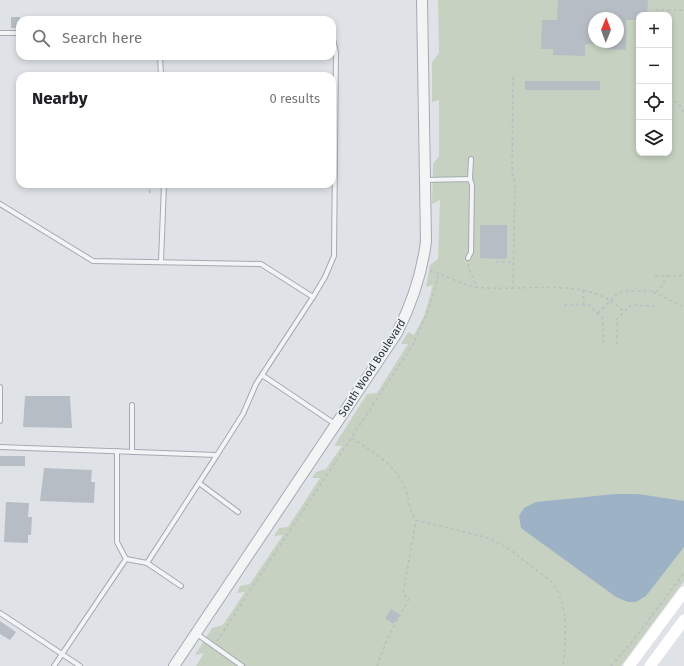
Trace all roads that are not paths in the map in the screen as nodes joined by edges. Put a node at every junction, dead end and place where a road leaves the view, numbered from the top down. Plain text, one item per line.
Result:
1 (422, 0) edge
2 (0, 33) edge
3 (16, 33) edge
4 (160, 60) edge
5 (336, 60) edge
6 (160, 72) edge
7 (336, 72) edge
8 (471, 160) dead end
9 (470, 179) junction
10 (425, 180) junction
11 (164, 188) edge
12 (335, 188) edge
13 (0, 204) edge
14 (468, 258) road end
15 (161, 262) junction
16 (312, 297) junction
17 (262, 375) junction
18 (0, 387) edge
19 (132, 405) dead end
20 (0, 421) edge
21 (336, 425) junction
22 (0, 447) edge
23 (117, 451) junction
24 (132, 452) junction
25 (217, 455) junction
26 (199, 483) junction
27 (238, 512) dead end
28 (126, 559) junction
29 (147, 562) junction
30 (181, 586) dead end
31 (684, 592) edge
32 (0, 613) edge
33 (684, 620) edge
34 (196, 634) junction
35 (62, 654) junction
36 (54, 666) edge
37 (80, 666) edge
38 (174, 666) edge
39 (242, 666) edge
40 (629, 666) edge
41 (650, 666) edge

1 - 10 street, South Wood Boulevard
2 - 3 lane
4 - 6 lane
5 - 7 lane
8 - 9 lane
9 - 10 lane
9 - 14 lane
10 - 21 street, South Wood Boulevard
11 - 15 lane
12 - 16 lane
13 - 15 lane
15 - 16 lane
16 - 17 lane
17 - 21 lane
17 - 25 lane
18 - 20 lane
19 - 24 lane
21 - 34 street, South Wood Boulevard
22 - 23 lane
23 - 24 lane
23 - 28 lane
24 - 25 lane
25 - 26 lane
26 - 27 lane
26 - 29 lane
28 - 29 lane
28 - 35 lane
29 - 30 lane
31 - 40 main road
32 - 35 lane
33 - 41 main road
34 - 38 street, South Wood Boulevard
34 - 39 lane
35 - 36 lane
35 - 37 lane

